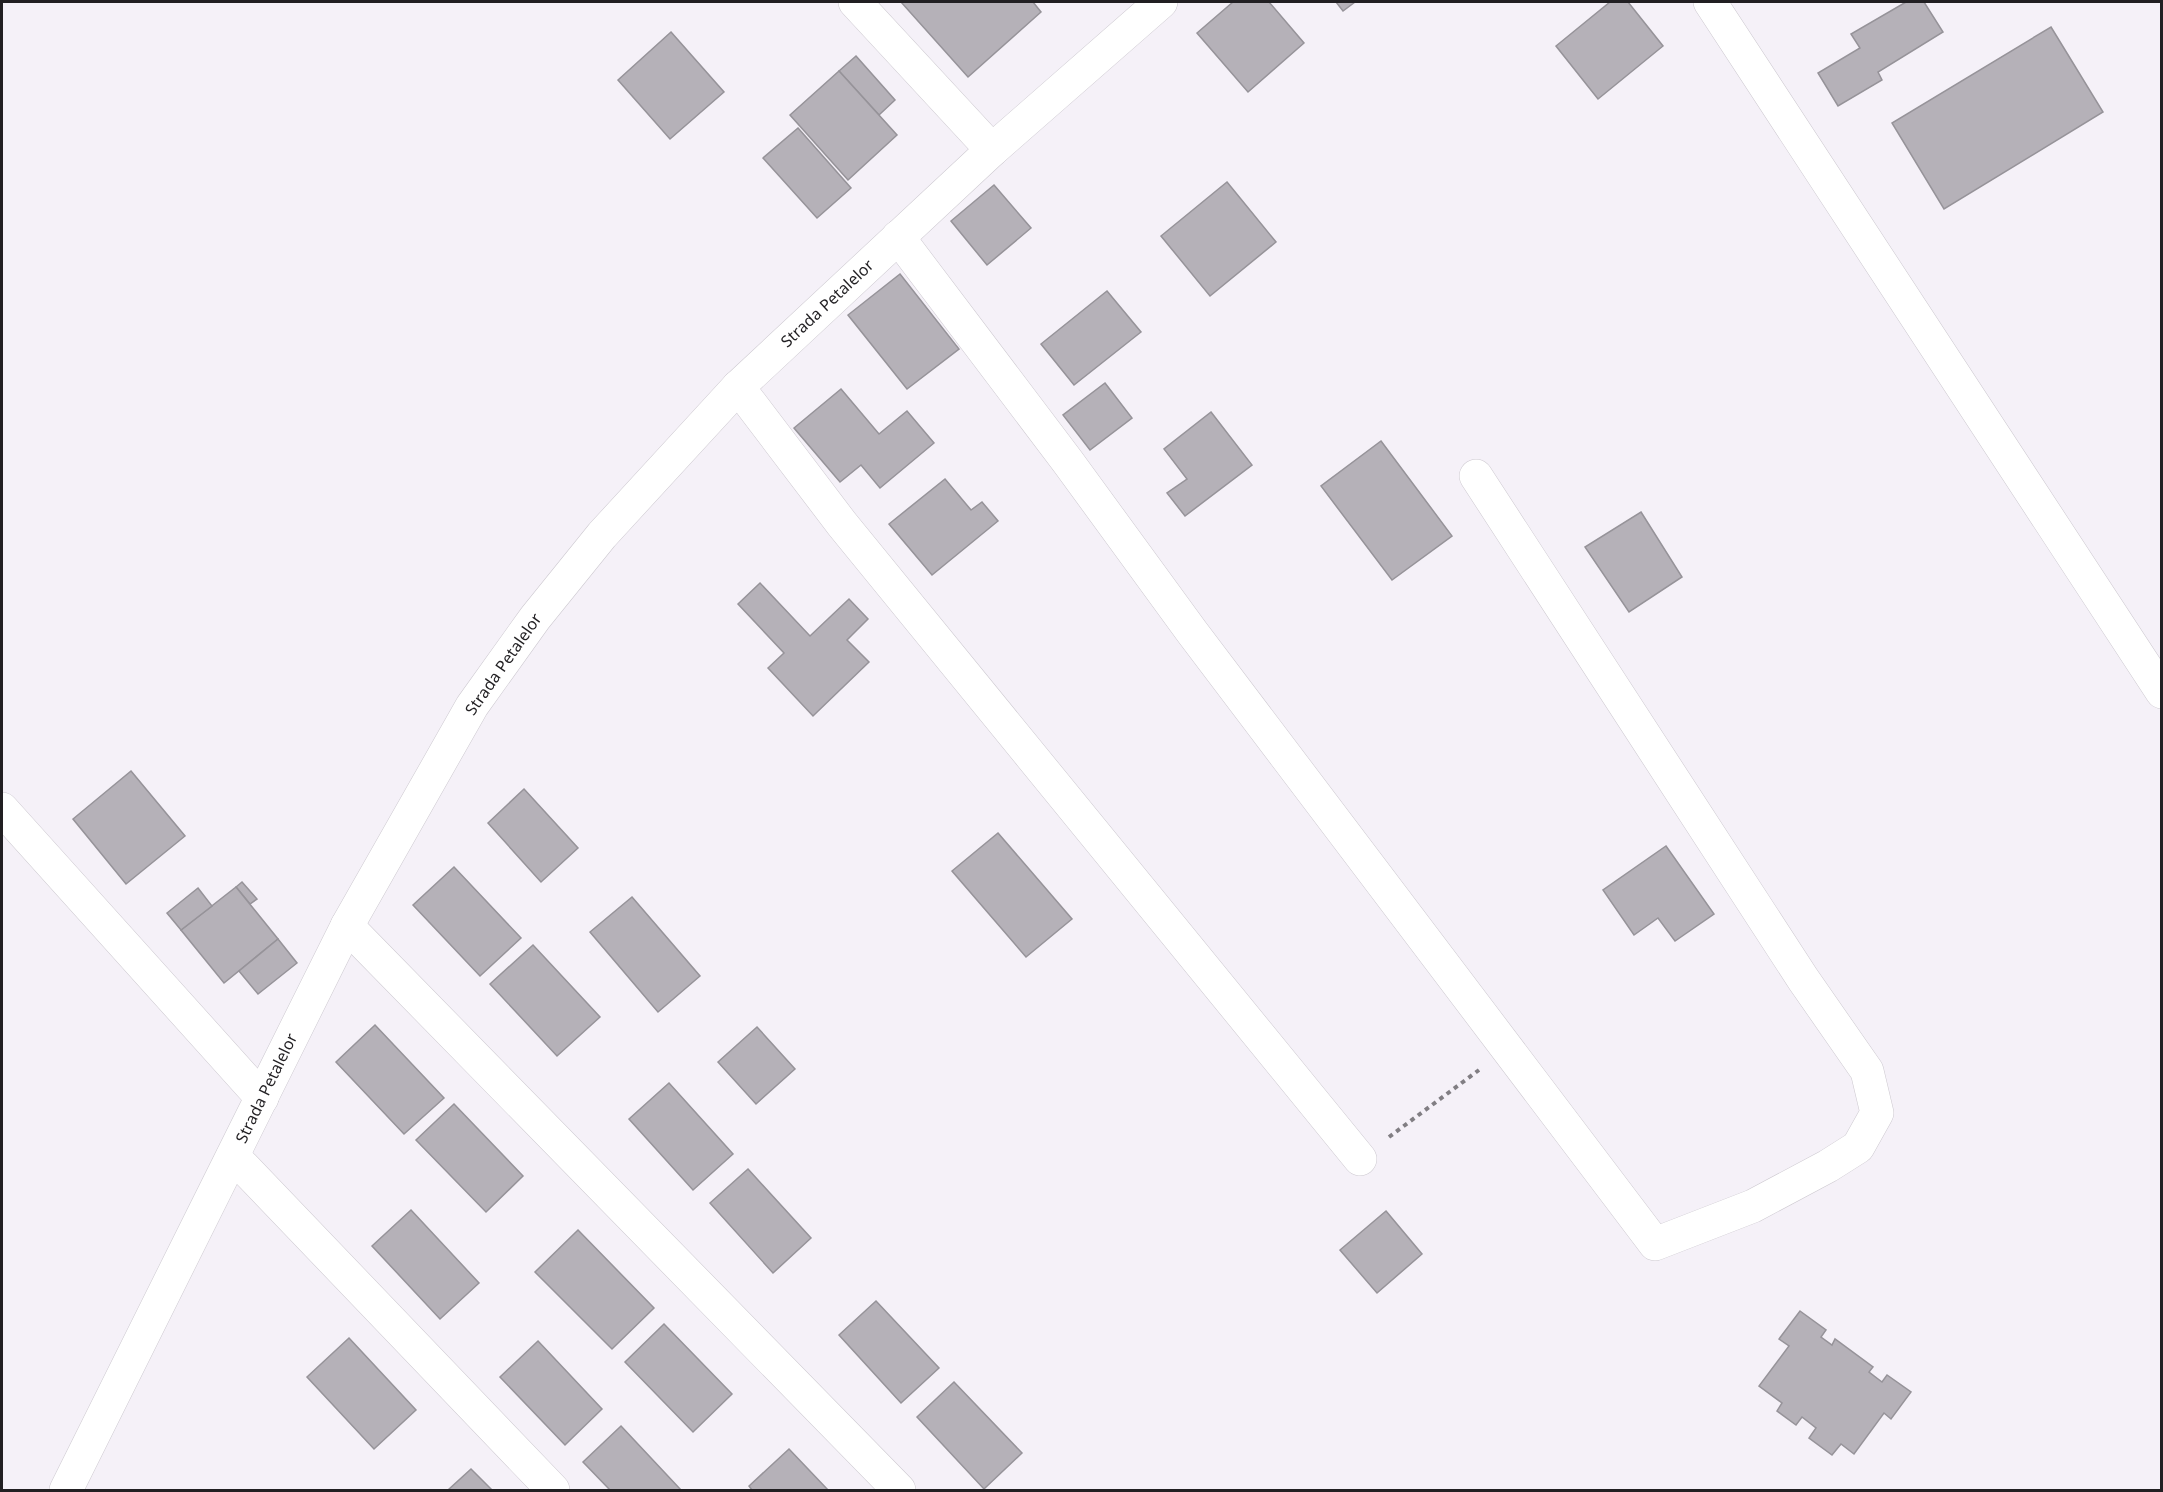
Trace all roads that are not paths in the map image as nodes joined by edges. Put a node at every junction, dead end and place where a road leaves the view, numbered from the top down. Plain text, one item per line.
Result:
1 (855, 2) edge
2 (1161, 2) edge
3 (1710, 2) edge
4 (992, 150) junction
5 (898, 237) junction
6 (738, 387) junction
7 (1476, 476) dead end
8 (2162, 692) edge
9 (2, 809) edge
10 (347, 926) junction
11 (262, 1098) junction
12 (233, 1156) junction
13 (1359, 1159) road end
14 (66, 1491) edge
15 (554, 1491) edge
16 (899, 1491) edge

1 - 4 street
2 - 4 street, Strada Petalelor
3 - 8 street
4 - 5 street, Strada Petalelor
5 - 6 street, Strada Petalelor
5 - 7 street
6 - 10 street, Strada Petalelor
6 - 13 street
9 - 11 street
10 - 11 street, Strada Petalelor
10 - 16 street
11 - 12 street, Strada Petalelor
12 - 14 street, Strada Petalelor
12 - 15 street

